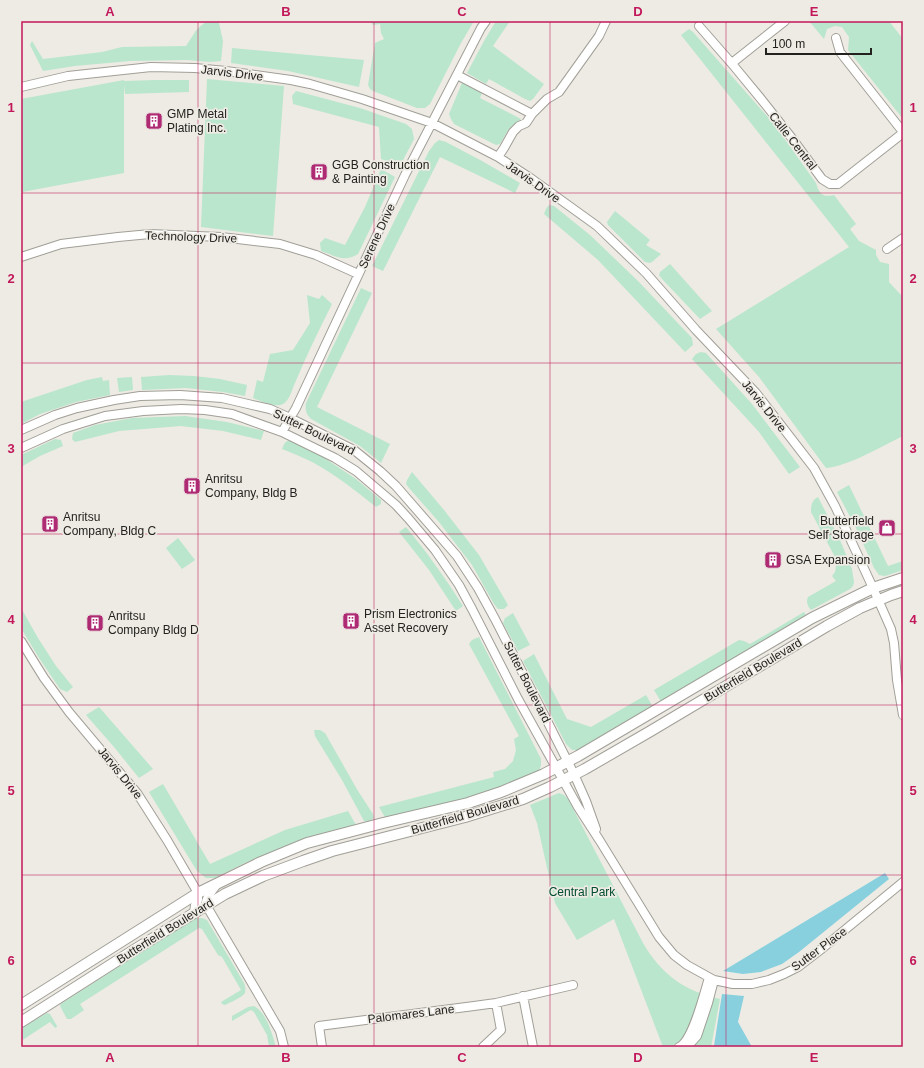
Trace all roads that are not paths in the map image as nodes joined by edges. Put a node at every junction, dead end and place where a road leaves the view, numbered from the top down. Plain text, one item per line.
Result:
1 (486, 21) edge
2 (606, 21) edge
3 (785, 21) edge
4 (699, 26) dead end
5 (836, 38) dead end
6 (732, 63) junction
7 (457, 75) junction
8 (21, 87) edge
9 (532, 114) junction
10 (432, 123) junction
11 (903, 132) edge
12 (498, 158) junction
13 (903, 238) edge
14 (887, 249) dead end
15 (21, 258) edge
16 (358, 274) junction
17 (290, 418) junction
18 (21, 430) edge
19 (282, 432) junction
20 (21, 448) edge
21 (903, 578) edge
22 (873, 588) junction
23 (903, 591) edge
24 (878, 600) junction
25 (21, 641) edge
26 (903, 714) edge
27 (568, 762) junction
28 (556, 768) junction
29 (574, 774) junction
30 (563, 780) junction
31 (600, 841) junction
32 (903, 882) edge
33 (217, 884) junction
34 (198, 893) junction
35 (206, 905) junction
36 (194, 913) junction
37 (712, 979) junction
38 (573, 985) dead end
39 (523, 996) junction
40 (496, 1002) junction
41 (21, 1005) edge
42 (21, 1022) edge
43 (284, 1047) edge
44 (322, 1047) edge
45 (482, 1047) edge
46 (533, 1047) edge
47 (680, 1047) edge
48 (687, 1047) edge

1 - 7 street, Serene Drive
2 - 9 street
3 - 6 street
4 - 6 street, Calle Central
5 - 11 street
6 - 11 street, Calle Central
7 - 9 street
7 - 10 street, Serene Drive
8 - 10 street, Jarvis Drive
9 - 12 street
10 - 12 street, Jarvis Drive
10 - 16 street, Serene Drive
12 - 22 street, Jarvis Drive
13 - 14 street
15 - 16 street, Technology Drive
16 - 17 street, Serene Drive
17 - 18 street, Sutter Boulevard
17 - 19 street, Serene Drive
17 - 27 street, Sutter Boulevard
19 - 20 street, Sutter Boulevard
19 - 28 street, Sutter Boulevard
21 - 22 main road, Butterfield Boulevard
22 - 24 street, Jarvis Drive
22 - 27 main road, Butterfield Boulevard
23 - 24 main road, Butterfield Boulevard
24 - 26 street, Jarvis Drive
24 - 29 main road, Butterfield Boulevard
25 - 34 street, Jarvis Drive
27 - 28 main road, Butterfield Boulevard
27 - 29 street, Sutter Place
28 - 30 street, Sutter Place
28 - 33 main road, Butterfield Boulevard
29 - 30 main road, Butterfield Boulevard
29 - 31 street, Sutter Place
30 - 31 street, Sutter Place
30 - 35 main road, Butterfield Boulevard
31 - 37 street, Sutter Place
32 - 37 street, Sutter Place
33 - 34 main road, Butterfield Boulevard
33 - 35 street
34 - 36 street
34 - 41 main road, Butterfield Boulevard
35 - 36 main road, Butterfield Boulevard
35 - 43 street
36 - 42 main road, Butterfield Boulevard
37 - 47 street
37 - 48 street
38 - 39 street, Palomares Lane
39 - 40 street, Palomares Lane
39 - 46 street
40 - 44 street, Palomares Lane
40 - 45 street

